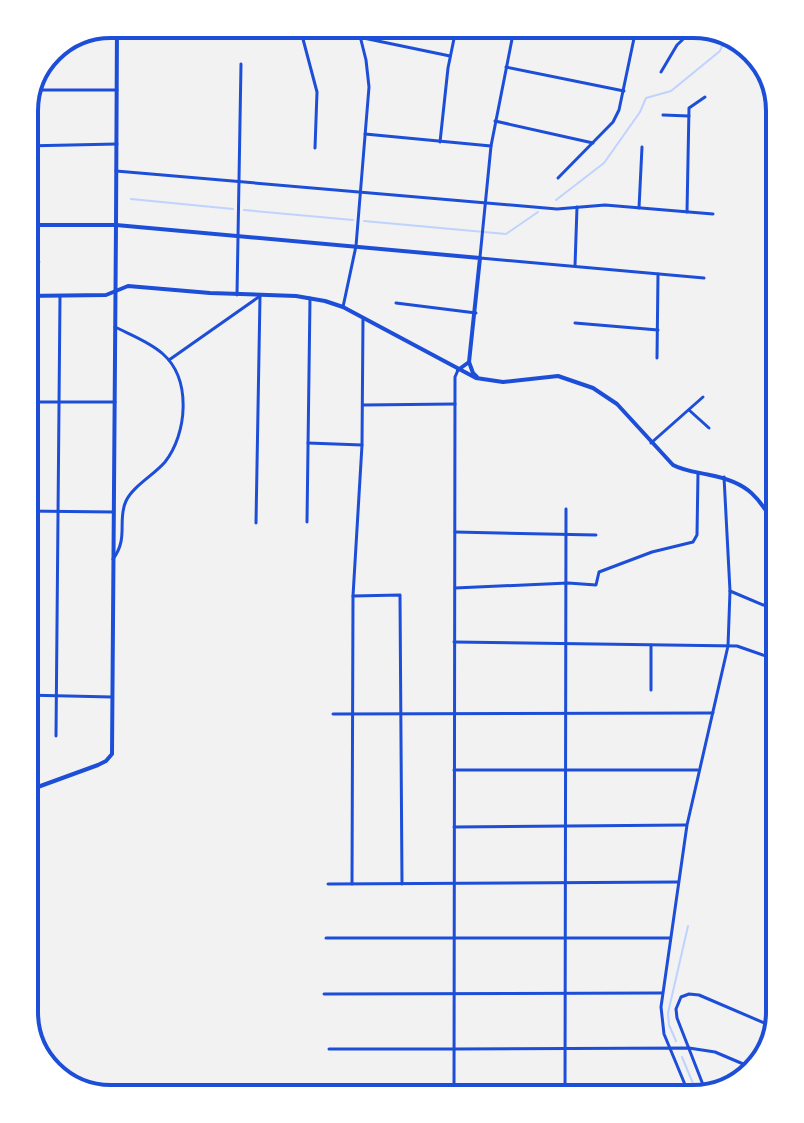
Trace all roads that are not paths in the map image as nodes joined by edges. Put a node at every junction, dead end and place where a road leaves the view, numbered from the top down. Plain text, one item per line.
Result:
1 (117, 38) edge
2 (302, 38) edge
3 (360, 38) edge
4 (365, 38) edge
5 (454, 38) edge
6 (512, 38) edge
7 (634, 38) edge
8 (684, 38) edge
9 (450, 56) junction
10 (241, 64) dead end
11 (506, 67) junction
12 (661, 72) dead end
13 (41, 90) edge
14 (117, 90) junction
15 (624, 91) junction
16 (705, 97) dead end
17 (663, 115) dead end
18 (689, 116) junction
19 (495, 121) junction
20 (365, 134) junction
21 (440, 142) junction
22 (593, 143) junction
23 (117, 144) junction
24 (38, 146) edge
25 (491, 146) junction
26 (642, 147) dead end
27 (315, 148) dead end
28 (116, 171) junction
29 (558, 178) dead end
30 (239, 181) junction
31 (361, 192) junction
32 (485, 202) junction
33 (577, 207) junction
34 (639, 208) junction
35 (687, 212) junction
36 (713, 214) dead end
37 (38, 225) edge
38 (116, 225) junction
39 (238, 236) junction
40 (356, 246) junction
41 (480, 258) junction
42 (575, 266) junction
43 (658, 274) junction
44 (704, 278) dead end
45 (116, 291) junction
46 (237, 295) junction
47 (38, 296) edge
48 (60, 296) junction
49 (260, 296) junction
50 (310, 298) junction
51 (396, 303) dead end
52 (343, 307) junction
53 (476, 313) junction
54 (363, 318) junction
55 (575, 323) dead end
56 (115, 327) junction
57 (658, 330) junction
58 (657, 358) dead end
59 (169, 360) junction
60 (469, 362) junction
61 (458, 370) junction
62 (481, 379) junction
63 (703, 397) dead end
64 (38, 402) edge
65 (59, 402) junction
66 (115, 402) junction
67 (455, 404) junction
68 (363, 405) junction
69 (689, 410) junction
70 (709, 428) dead end
71 (308, 443) junction
72 (651, 443) junction
73 (362, 445) junction
74 (698, 472) junction
75 (724, 477) junction
76 (566, 509) dead end
77 (38, 511) edge
78 (58, 511) junction
79 (114, 512) junction
80 (766, 512) edge
81 (307, 522) dead end
82 (256, 523) dead end
83 (455, 532) junction
84 (566, 534) junction
85 (596, 535) dead end
86 (113, 559) junction
87 (568, 583) junction
88 (455, 588) junction
89 (730, 591) junction
90 (353, 596) junction
91 (766, 606) edge
92 (454, 642) junction
93 (566, 644) junction
94 (651, 645) junction
95 (728, 646) junction
96 (766, 656) edge
97 (651, 690) dead end
98 (38, 695) edge
99 (56, 696) junction
100 (112, 697) junction
101 (566, 713) junction
102 (714, 713) junction
103 (333, 714) dead end
104 (353, 714) junction
105 (401, 714) junction
106 (454, 714) junction
107 (56, 736) dead end
108 (454, 770) junction
109 (566, 770) junction
110 (700, 770) junction
111 (38, 787) edge
112 (687, 825) junction
113 (565, 826) junction
114 (454, 827) junction
115 (678, 882) junction
116 (454, 883) junction
117 (565, 883) junction
118 (328, 884) dead end
119 (352, 884) junction
120 (402, 884) junction
121 (326, 938) dead end
122 (454, 938) junction
123 (565, 938) junction
124 (670, 938) junction
125 (454, 993) junction
126 (565, 993) junction
127 (662, 993) junction
128 (324, 994) dead end
129 (765, 1023) edge
130 (565, 1048) junction
131 (669, 1048) junction
132 (689, 1048) junction
133 (329, 1049) dead end
134 (454, 1049) junction
135 (744, 1065) edge
136 (703, 1084) edge
137 (454, 1085) edge
138 (565, 1085) edge
139 (685, 1085) edge

1 - 14 main road
2 - 27 street
3 - 20 street
4 - 9 street
5 - 9 street
6 - 11 street
7 - 15 street
8 - 12 street
9 - 21 street
10 - 30 street
11 - 15 street
11 - 19 street
13 - 14 street
14 - 23 main road
15 - 22 street
16 - 18 street
17 - 18 street
18 - 35 street
19 - 22 street
19 - 25 street
20 - 21 street
20 - 31 street
21 - 25 street
22 - 29 street
23 - 24 street
23 - 28 main road
25 - 32 street
26 - 34 street
28 - 30 street
28 - 38 main road
30 - 31 street
30 - 39 street
31 - 32 street
31 - 40 street
32 - 33 street
32 - 41 street
33 - 34 street
33 - 42 street
34 - 35 street
35 - 36 street
37 - 38 main road
38 - 39 main road
38 - 45 main road
39 - 40 main road
39 - 46 street
40 - 41 main road
40 - 52 street
41 - 42 street
41 - 53 main road
42 - 43 street
43 - 44 street
43 - 57 street
45 - 46 main road
45 - 48 main road
45 - 56 main road
46 - 49 main road
47 - 48 main road
48 - 65 street
49 - 50 main road
49 - 59 street
49 - 82 street
50 - 52 main road
50 - 71 street
51 - 53 street
52 - 54 main road
53 - 60 main road
54 - 61 main road
54 - 68 street
55 - 57 street
56 - 59 street
56 - 66 main road
57 - 58 street
59 - 86 street
60 - 61 main road
60 - 62 main road
61 - 62 main road
61 - 67 street
62 - 72 main road
63 - 69 street
64 - 65 street
65 - 66 street
65 - 78 street
66 - 79 main road
67 - 68 street
67 - 83 street
68 - 73 street
69 - 70 street
69 - 72 street
71 - 73 street
71 - 81 street
72 - 74 main road
73 - 90 street
74 - 75 main road
74 - 87 street
75 - 80 main road
75 - 89 street
76 - 84 street
77 - 78 street
78 - 79 street
78 - 99 street
79 - 86 main road
83 - 84 street
83 - 88 street
84 - 85 street
84 - 87 street
86 - 100 main road
87 - 88 street
87 - 93 street
88 - 92 street
89 - 91 street
89 - 95 street
90 - 104 street
90 - 105 street
92 - 93 street
92 - 106 street
93 - 94 street
93 - 101 street
94 - 95 street
94 - 97 street
95 - 96 street
95 - 102 street
98 - 99 street
99 - 100 street
99 - 107 street
100 - 111 main road
101 - 102 street
101 - 106 street
101 - 109 street
102 - 110 street
103 - 104 street
104 - 105 street
104 - 119 street
105 - 106 street
105 - 120 street
106 - 108 street
108 - 109 street
108 - 114 street
109 - 110 street
109 - 113 street
110 - 112 street
112 - 113 street
112 - 115 street
113 - 114 street
113 - 117 street
114 - 116 street
115 - 117 street
115 - 124 street
116 - 117 street
116 - 120 street
116 - 122 street
117 - 123 street
118 - 119 street
119 - 120 street
121 - 122 street
122 - 123 street
122 - 125 street
123 - 124 street
123 - 126 street
124 - 127 street
125 - 126 street
125 - 128 street
125 - 134 street
126 - 127 street
126 - 130 street
127 - 131 street
129 - 132 street
130 - 131 street
130 - 134 street
130 - 138 street
131 - 132 street
131 - 139 street
132 - 135 street
132 - 136 street
133 - 134 street
134 - 137 street

